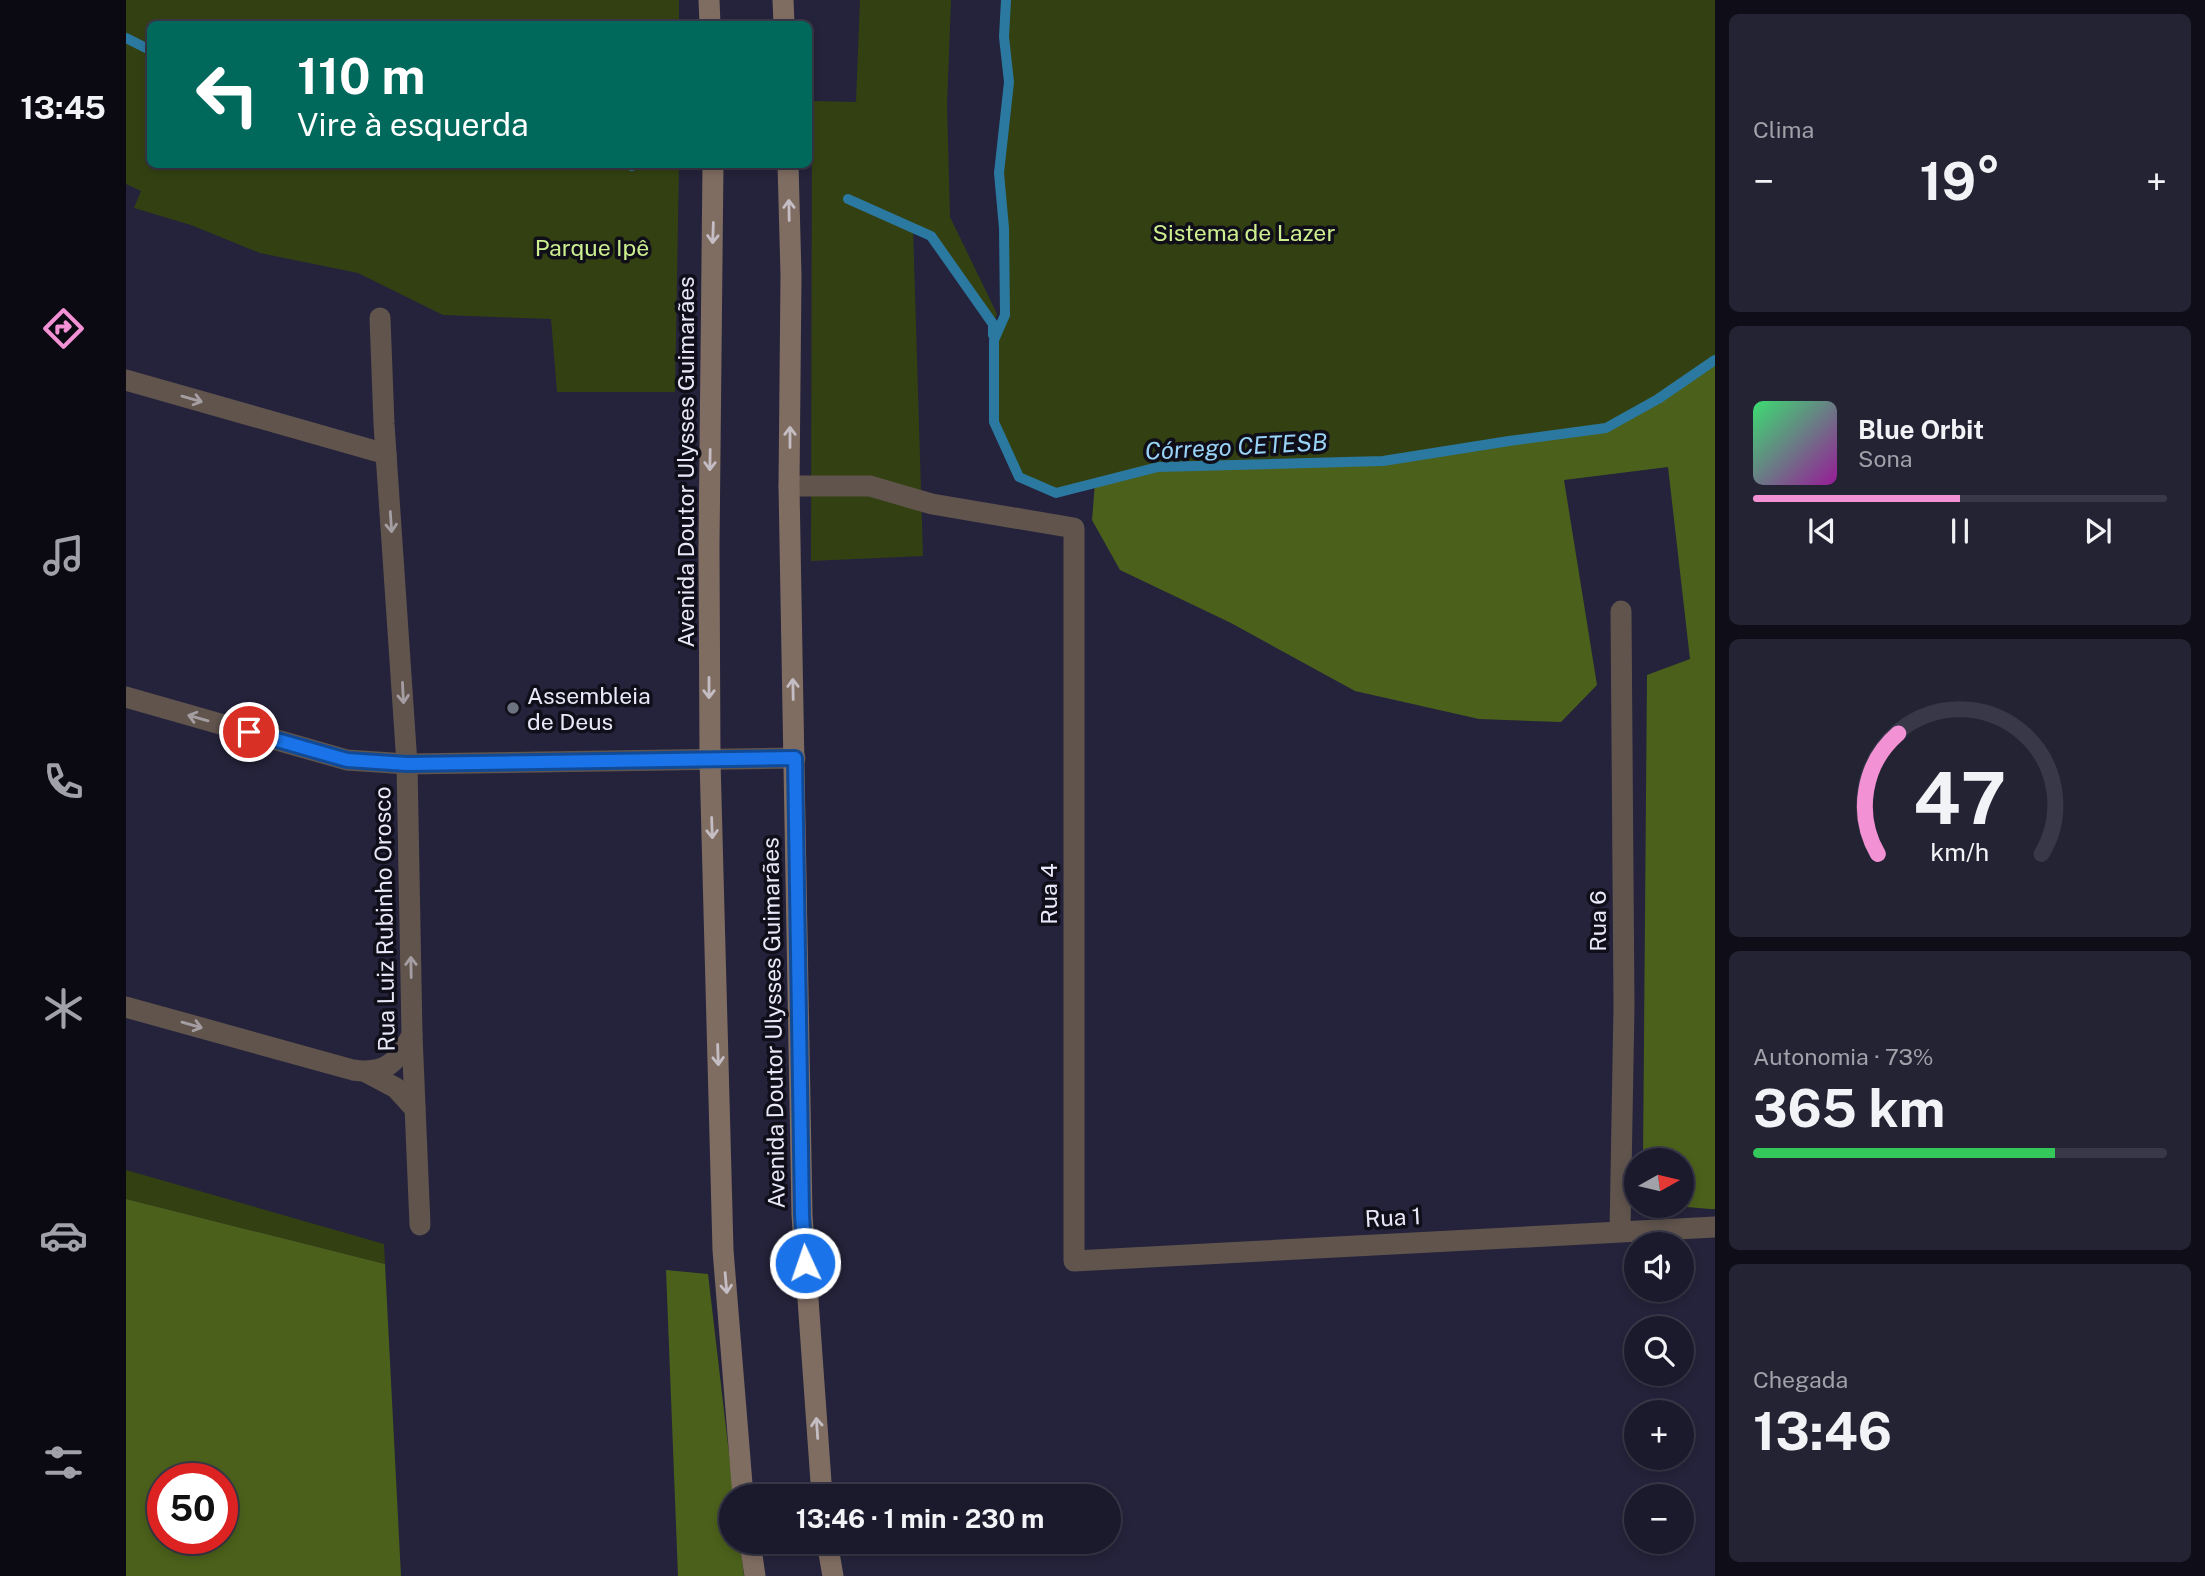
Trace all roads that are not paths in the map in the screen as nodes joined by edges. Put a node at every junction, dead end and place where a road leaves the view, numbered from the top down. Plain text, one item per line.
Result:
1 (709, 0) edge
2 (783, 0) edge
3 (709, 21) edge
4 (784, 21) edge
5 (713, 168) edge
6 (788, 168) edge
7 (380, 318) dead end
8 (126, 380) edge
9 (386, 454) junction
10 (789, 486) junction
11 (1621, 611) dead end
12 (126, 697) edge
13 (795, 758) junction
14 (710, 760) junction
15 (407, 764) junction
16 (126, 1007) edge
17 (412, 1035) junction
18 (366, 1072) junction
19 (415, 1109) junction
20 (420, 1225) dead end
21 (1715, 1227) edge
22 (1620, 1231) junction
23 (1074, 1261) joint
24 (742, 1484) edge
25 (821, 1484) edge
26 (829, 1554) edge
27 (834, 1576) edge

1 - 3 main road
2 - 4 main road
5 -> 14 main road, Avenida Doutor Ulysses Guimarães
10 -> 6 main road, Avenida Doutor Ulysses Guimarães
7 - 9 street, Rua Luiz Rubinho Orosco
8 -> 9 street
9 -> 15 street, Rua Luiz Rubinho Orosco
13 -> 10 main road, Avenida Doutor Ulysses Guimarães
10 - 23 street, Rua 4
11 - 22 street, Rua 6
15 -> 12 street
13 - 14 street
25 -> 13 main road, Avenida Doutor Ulysses Guimarães
14 - 15 street
14 -> 24 main road, Avenida Doutor Ulysses Guimarães
17 -> 15 street, Rua Luiz Rubinho Orosco
16 -> 18 street
17 - 18 street
17 - 19 street, Rua Luiz Rubinho Orosco
18 - 19 street
19 - 20 street, Rua Luiz Rubinho Orosco
21 - 22 street, Rua 1
22 - 23 street, Rua 1
26 - 27 main road

